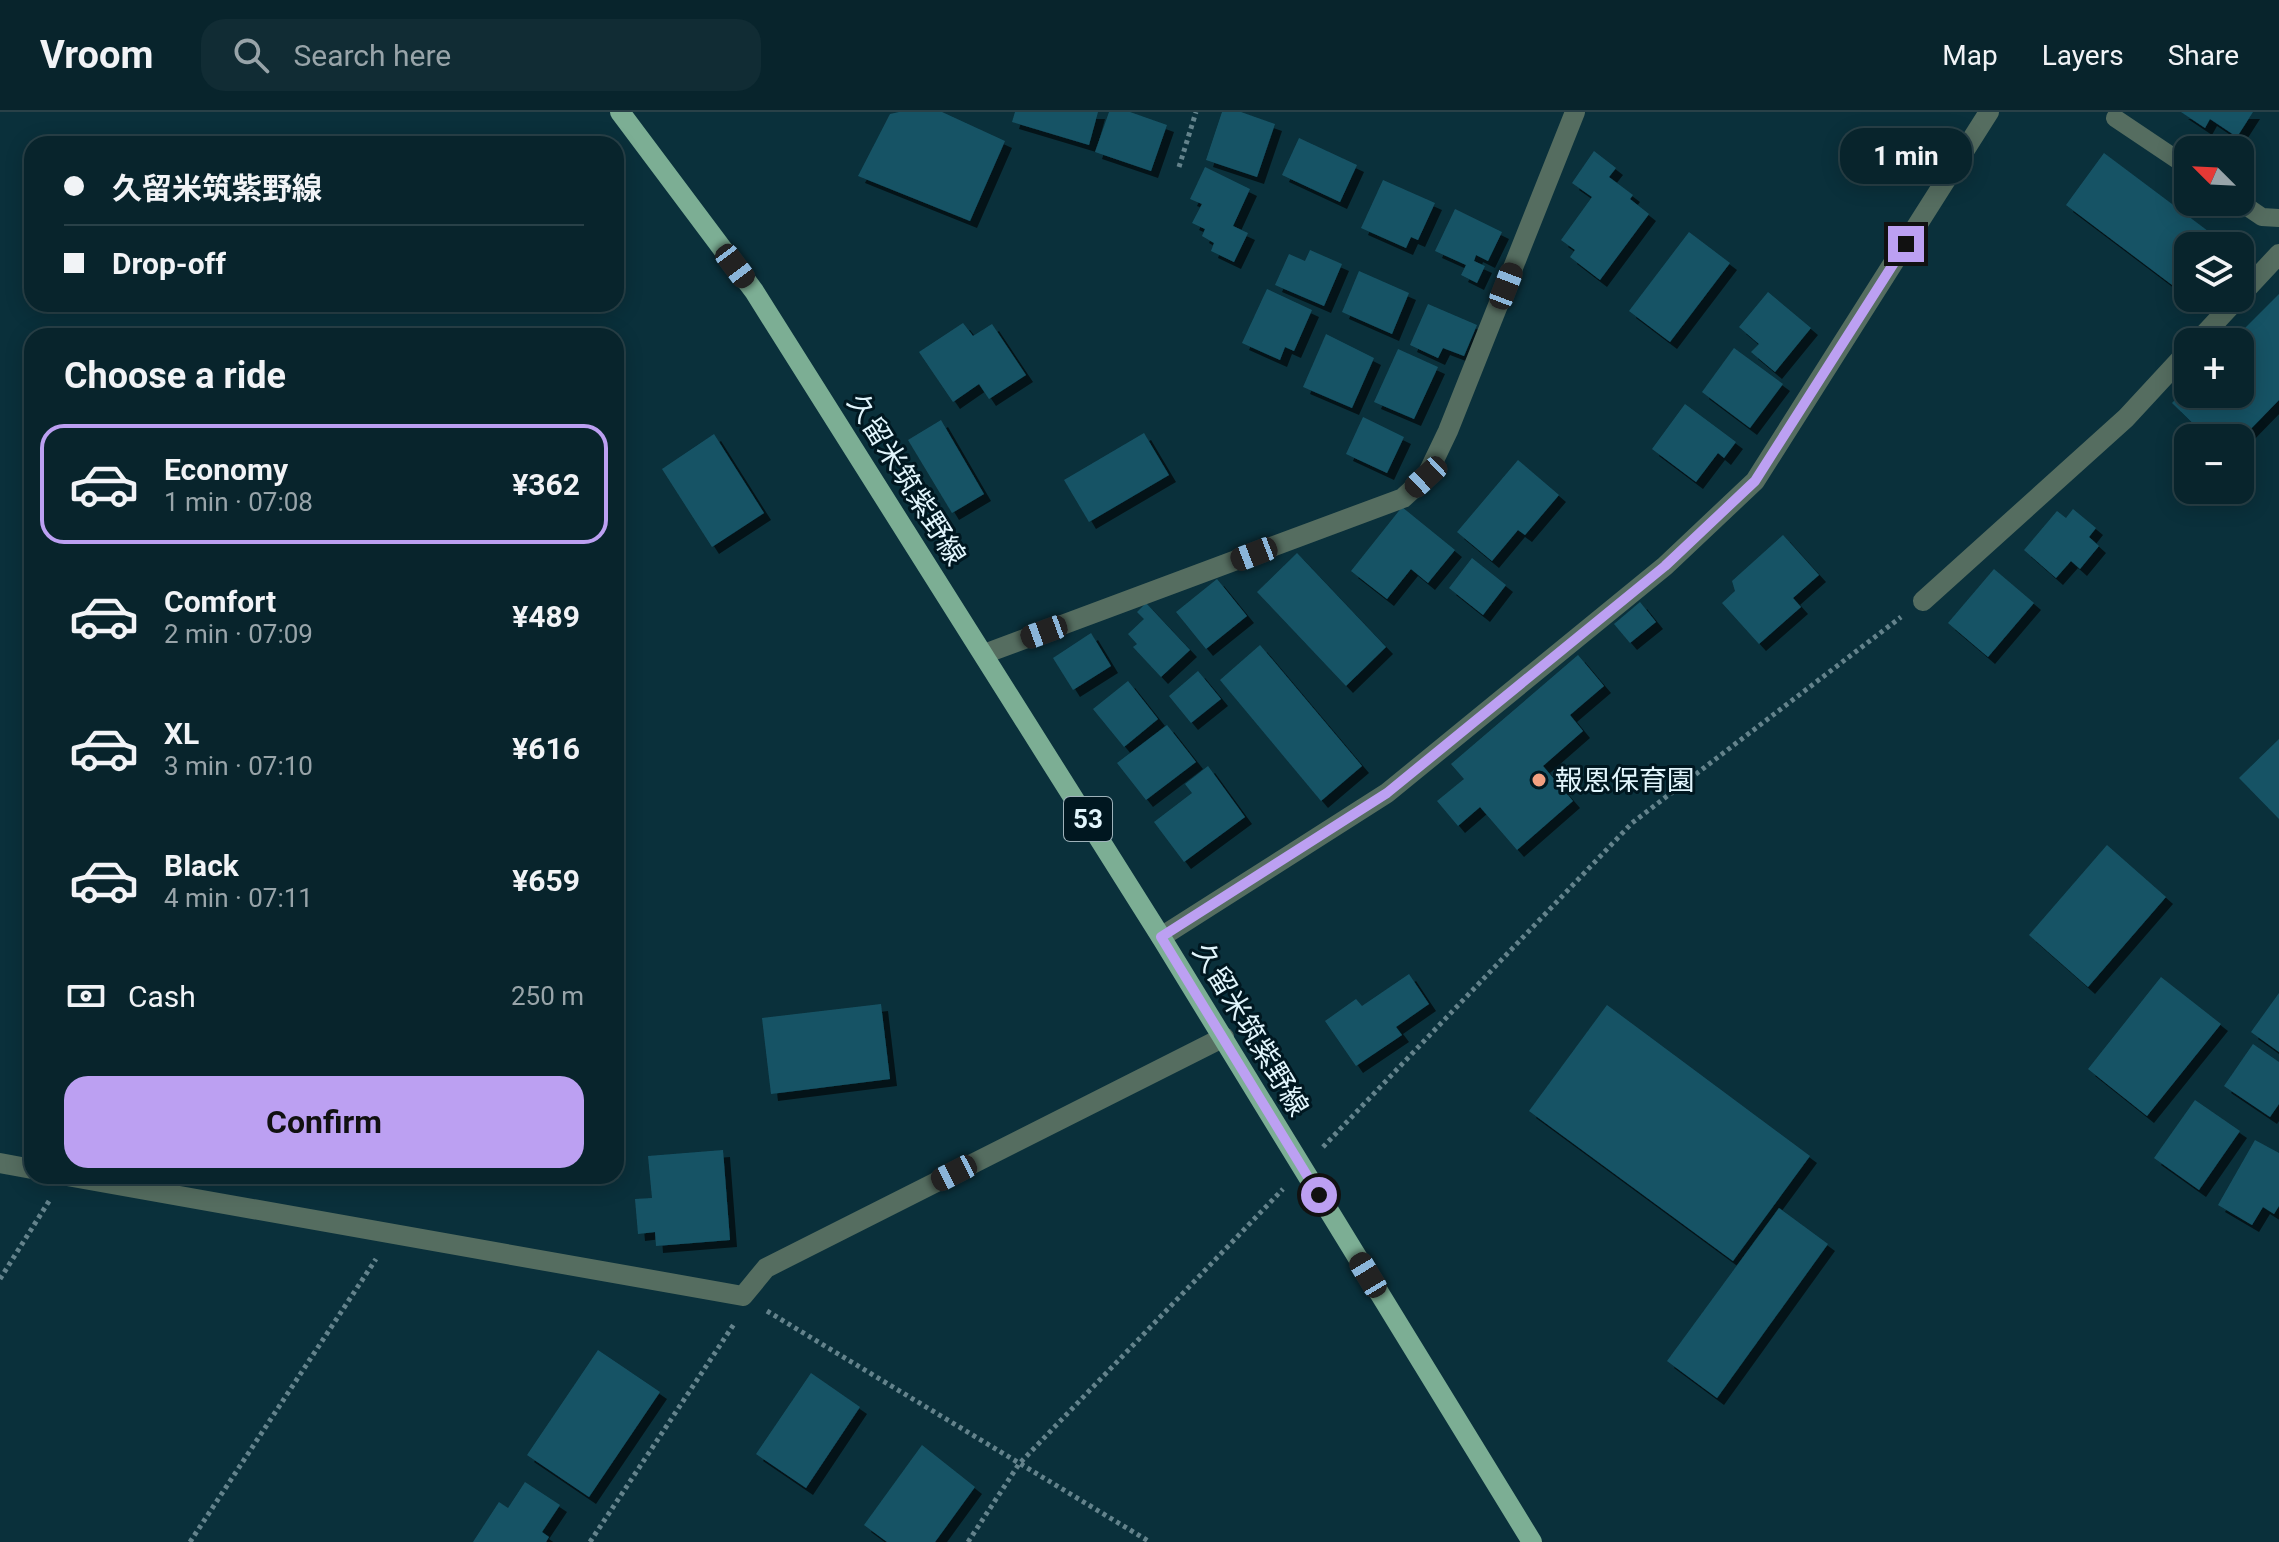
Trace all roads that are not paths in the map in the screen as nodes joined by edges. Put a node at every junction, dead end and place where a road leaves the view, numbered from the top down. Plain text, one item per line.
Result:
1 (620, 112) edge
2 (1575, 112) edge
3 (1989, 112) edge
4 (2115, 118) dead end
5 (2174, 158) edge
6 (2254, 212) edge
7 (2279, 218) edge
8 (2279, 254) edge
9 (2254, 281) edge
10 (2225, 312) edge
11 (2210, 328) edge
12 (2174, 366) edge
13 (1923, 601) road end
14 (984, 654) junction
15 (1161, 937) junction
16 (1224, 1037) junction
17 (0, 1163) edge
18 (24, 1168) edge
19 (75, 1184) edge
20 (1532, 1542) edge

1 - 14 main road, 久留米筑紫野線 / 53
2 - 14 street
3 - 15 street
4 - 5 lane
6 - 7 lane
8 - 9 street
10 - 11 street
12 - 13 street
14 - 15 main road, 久留米筑紫野線 / 53
15 - 16 main road, 久留米筑紫野線 / 53
16 - 19 street
16 - 20 main road, 久留米筑紫野線 / 53
17 - 18 street

